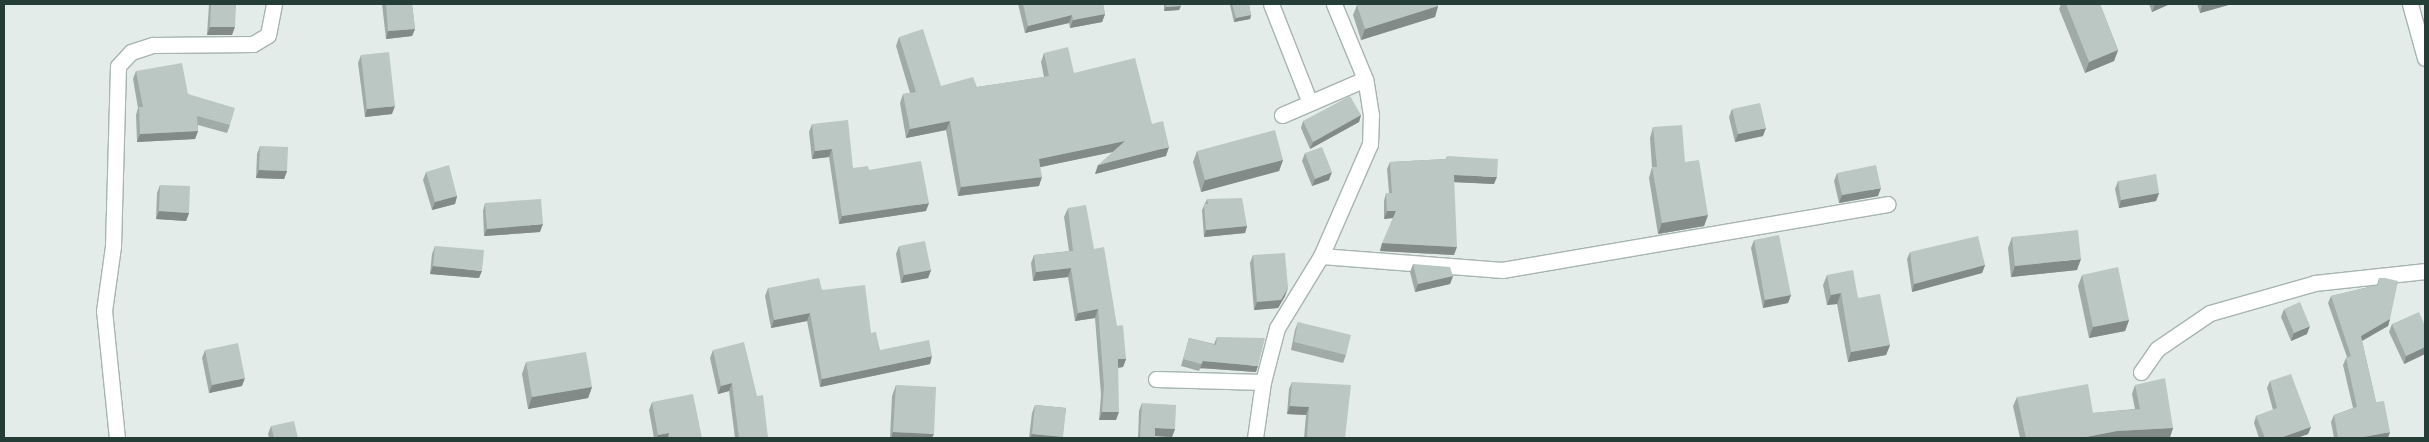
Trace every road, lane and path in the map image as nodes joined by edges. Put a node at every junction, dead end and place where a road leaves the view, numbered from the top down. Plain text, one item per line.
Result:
1 (274, 4) edge
2 (1271, 4) edge
3 (1334, 4) edge
4 (2410, 4) edge
5 (2425, 58) edge
6 (1365, 79) junction
7 (1310, 103) junction
8 (1282, 115) dead end
9 (1887, 204) dead end
10 (1321, 256) junction
11 (2425, 271) edge
12 (2141, 372) dead end
13 (1156, 379) dead end
14 (1264, 382) junction
15 (117, 438) edge
16 (1255, 438) edge

1 - 15 street
2 - 7 street
3 - 6 street
4 - 5 street
6 - 7 street
6 - 10 street
7 - 8 street
9 - 10 street
10 - 14 street
11 - 12 street
13 - 14 street
14 - 16 street

